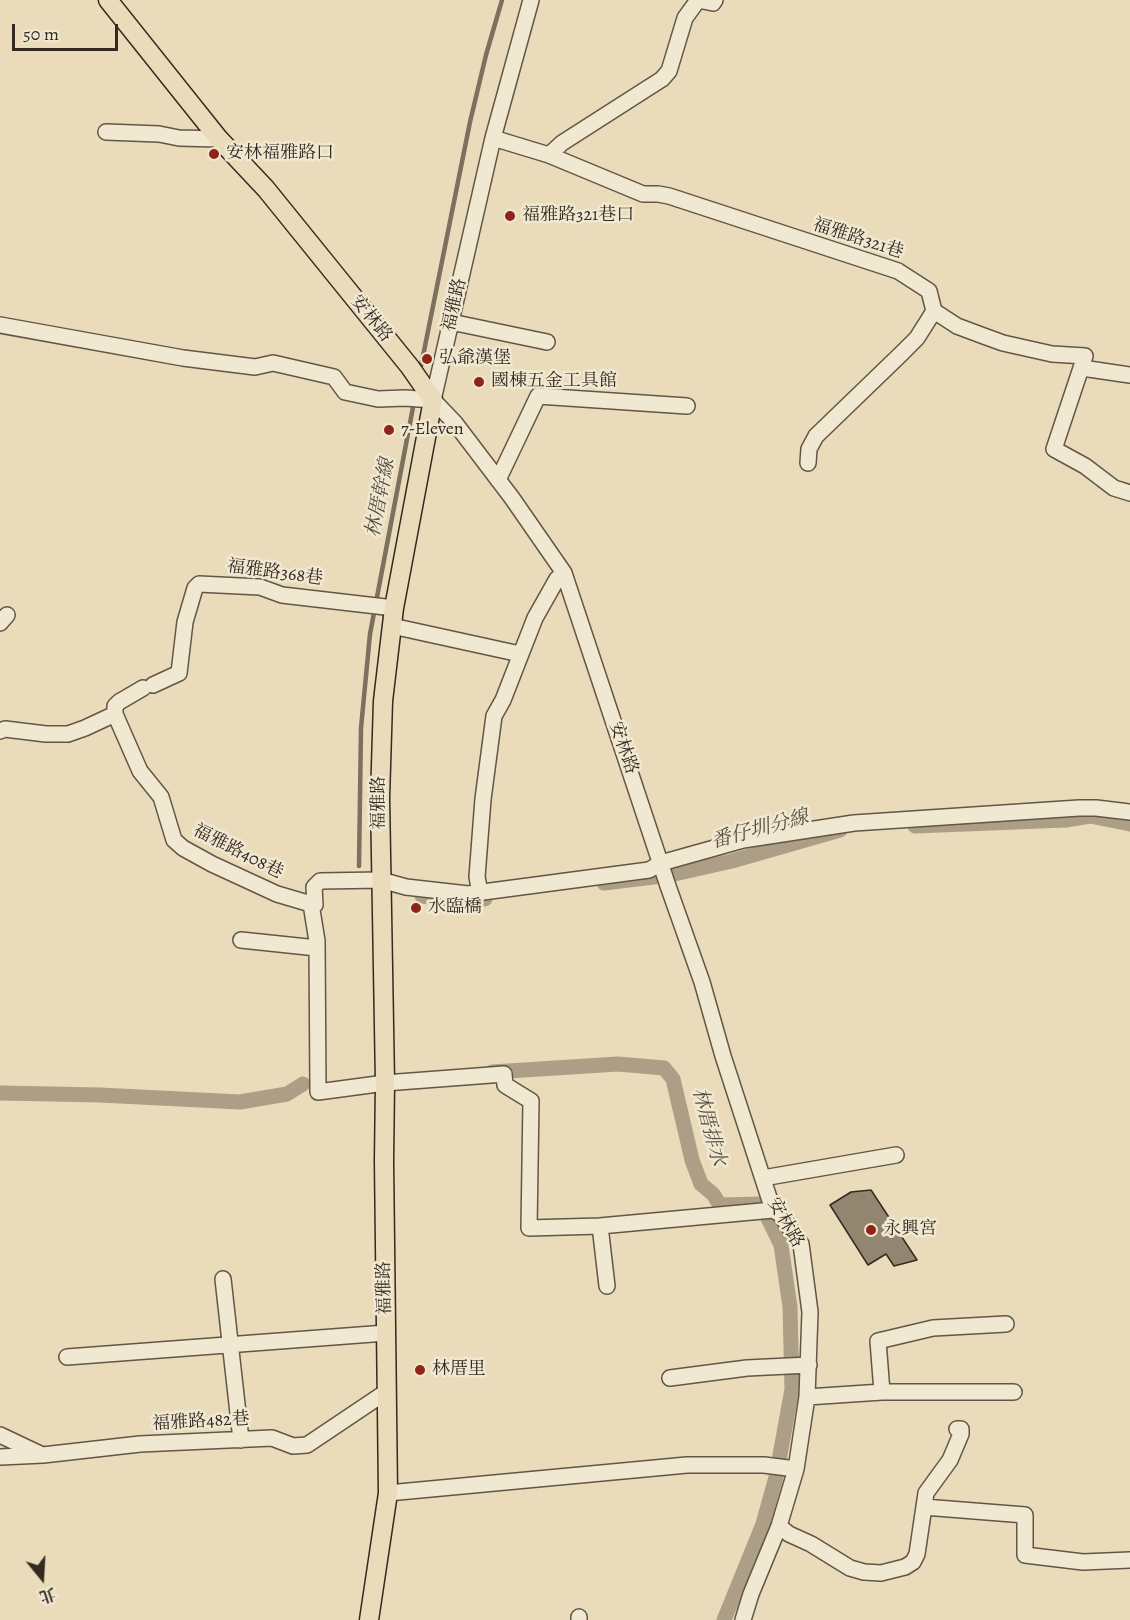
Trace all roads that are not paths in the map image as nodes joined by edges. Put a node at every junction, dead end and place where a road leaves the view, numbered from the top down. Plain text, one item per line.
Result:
1 (108, 0) edge
2 (531, 0) edge
3 (715, 0) edge
4 (106, 132) dead end
5 (493, 138) junction
6 (219, 139) junction
7 (549, 155) junction
8 (934, 311) junction
9 (451, 322) junction
10 (0, 325) edge
11 (547, 342) dead end
12 (1082, 368) junction
13 (1130, 375) edge
14 (427, 395) junction
15 (687, 406) dead end
16 (808, 464) dead end
17 (498, 480) junction
18 (1130, 493) edge
19 (564, 573) junction
20 (390, 613) junction
21 (520, 654) junction
22 (115, 714) junction
23 (0, 731) edge
24 (1130, 812) edge
25 (662, 866) junction
26 (381, 880) junction
27 (480, 892) junction
28 (311, 904) junction
29 (241, 940) dead end
30 (317, 948) junction
31 (385, 1083) junction
32 (896, 1155) dead end
33 (763, 1178) junction
34 (773, 1210) junction
35 (600, 1226) junction
36 (223, 1279) dead end
37 (607, 1286) dead end
38 (1006, 1324) dead end
39 (386, 1333) junction
40 (229, 1344) junction
41 (68, 1357) dead end
42 (809, 1365) junction
43 (670, 1378) dead end
44 (386, 1392) junction
45 (882, 1392) junction
46 (1014, 1392) dead end
47 (807, 1397) junction
48 (957, 1429) dead end
49 (0, 1435) edge
50 (241, 1440) junction
51 (43, 1455) junction
52 (0, 1457) edge
53 (796, 1469) junction
54 (388, 1493) junction
55 (924, 1506) junction
56 (779, 1526) junction
57 (1130, 1560) edge
58 (369, 1620) edge
59 (743, 1620) edge

1 - 6 main road, 安林路
2 - 5 street, 福雅路
3 - 7 street
4 - 6 street
5 - 7 street, 福雅路321巷
5 - 9 street, 福雅路
6 - 14 main road, 安林路
7 - 8 street, 福雅路321巷
8 - 12 street
8 - 16 street
9 - 11 street
9 - 14 street, 福雅路
10 - 14 street
12 - 13 street
12 - 18 street
14 - 17 street, 安林路
14 - 20 main road, 福雅路
15 - 17 street
17 - 19 street, 安林路
19 - 21 street
19 - 25 street, 安林路
20 - 21 street, 福雅路368巷
20 - 22 street, 福雅路368巷
20 - 26 main road, 福雅路
21 - 27 street
22 - 23 street
22 - 28 street, 福雅路408巷
24 - 25 street
25 - 27 street
25 - 33 street, 安林路
26 - 27 street
26 - 28 street
26 - 31 main road, 福雅路
28 - 30 street
29 - 30 street
30 - 31 street
31 - 35 street
31 - 39 main road, 福雅路
32 - 33 street
33 - 34 street, 安林路
34 - 35 street
34 - 42 street, 安林路
35 - 37 street
36 - 40 street
38 - 45 street
39 - 40 street
39 - 44 main road, 福雅路
40 - 41 street
40 - 50 street
42 - 43 street
42 - 47 street, 安林路
44 - 50 street, 福雅路482巷
44 - 54 main road, 福雅路
45 - 46 street
45 - 47 street
47 - 53 street, 安林路
48 - 55 street
49 - 51 street
50 - 51 street, 福雅路482巷
51 - 52 street, 福雅路482巷
53 - 54 street
53 - 56 street, 安林路
54 - 58 main road, 福雅路
55 - 56 street
55 - 57 street
56 - 59 street, 安林路

